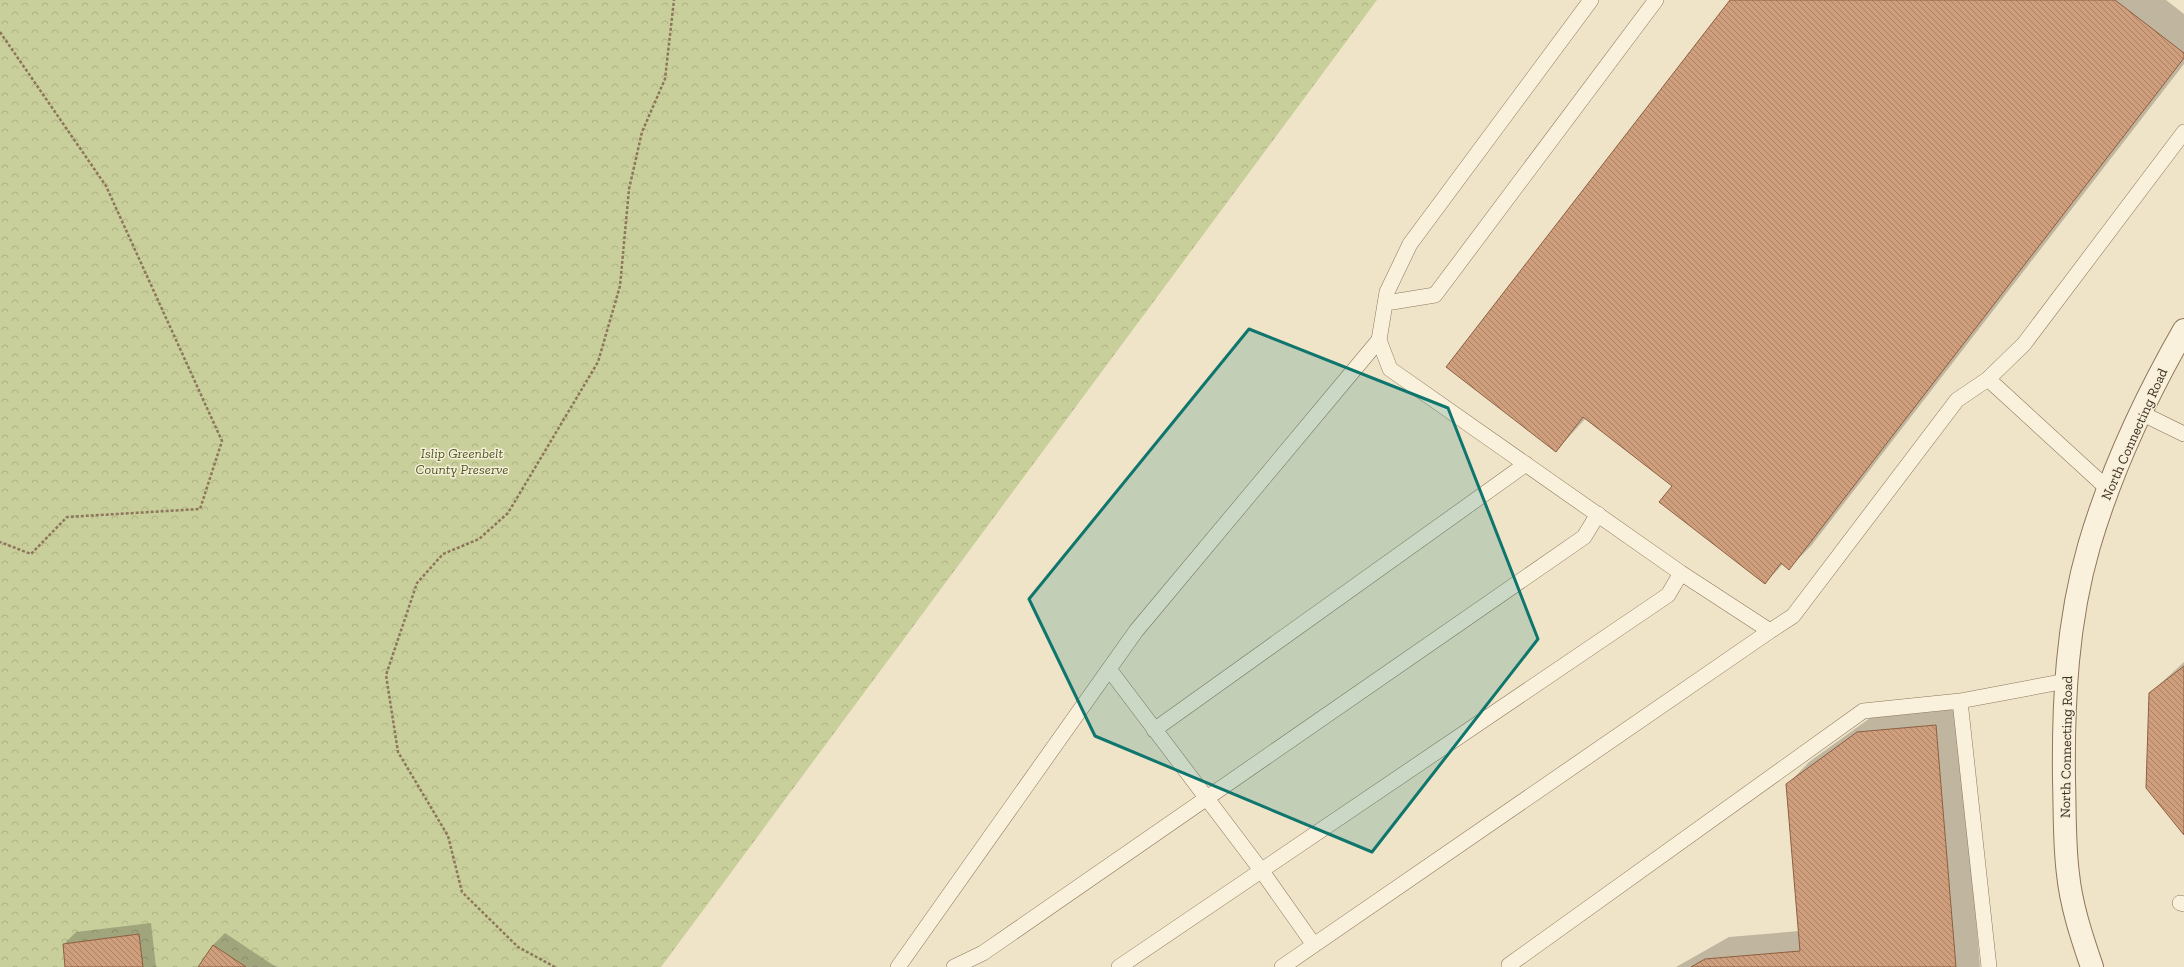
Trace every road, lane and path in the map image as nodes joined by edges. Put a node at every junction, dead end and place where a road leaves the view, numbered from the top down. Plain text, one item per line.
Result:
1 (674, 0) edge
2 (1591, 0) edge
3 (1656, 0) edge
4 (0, 32) edge
5 (2184, 132) edge
6 (1386, 303) junction
7 (2184, 330) edge
8 (1379, 340) junction
9 (1988, 379) junction
10 (2141, 413) junction
11 (2184, 434) edge
12 (1526, 464) junction
13 (2108, 489) junction
14 (1598, 514) junction
15 (0, 542) edge
16 (1681, 572) junction
17 (1770, 631) junction
18 (1109, 670) junction
19 (2066, 681) junction
20 (1960, 701) junction
21 (1154, 730) junction
22 (1205, 798) junction
23 (1261, 870) junction
24 (1314, 945) junction
25 (554, 967) edge
26 (898, 967) edge
27 (954, 967) edge
28 (1119, 967) edge
29 (1282, 967) edge
30 (1509, 967) edge
31 (1989, 967) edge
32 (2092, 967) edge

1 - 25 path
2 - 6 lane
3 - 6 lane
4 - 15 path
5 - 9 lane
6 - 8 lane
7 - 10 street, North Connecting Road
8 - 12 lane
8 - 18 lane
9 - 13 lane
9 - 17 lane
10 - 11 lane
10 - 13 street, North Connecting Road
12 - 14 lane
12 - 21 lane
13 - 19 street, North Connecting Road
14 - 16 lane
14 - 22 lane
16 - 17 lane
16 - 23 lane
17 - 24 lane
18 - 21 lane
18 - 26 lane
19 - 20 lane
19 - 32 street, North Connecting Road
20 - 30 lane
20 - 31 lane
21 - 22 lane
22 - 23 lane
22 - 27 lane
23 - 24 lane
23 - 28 lane
24 - 29 lane

